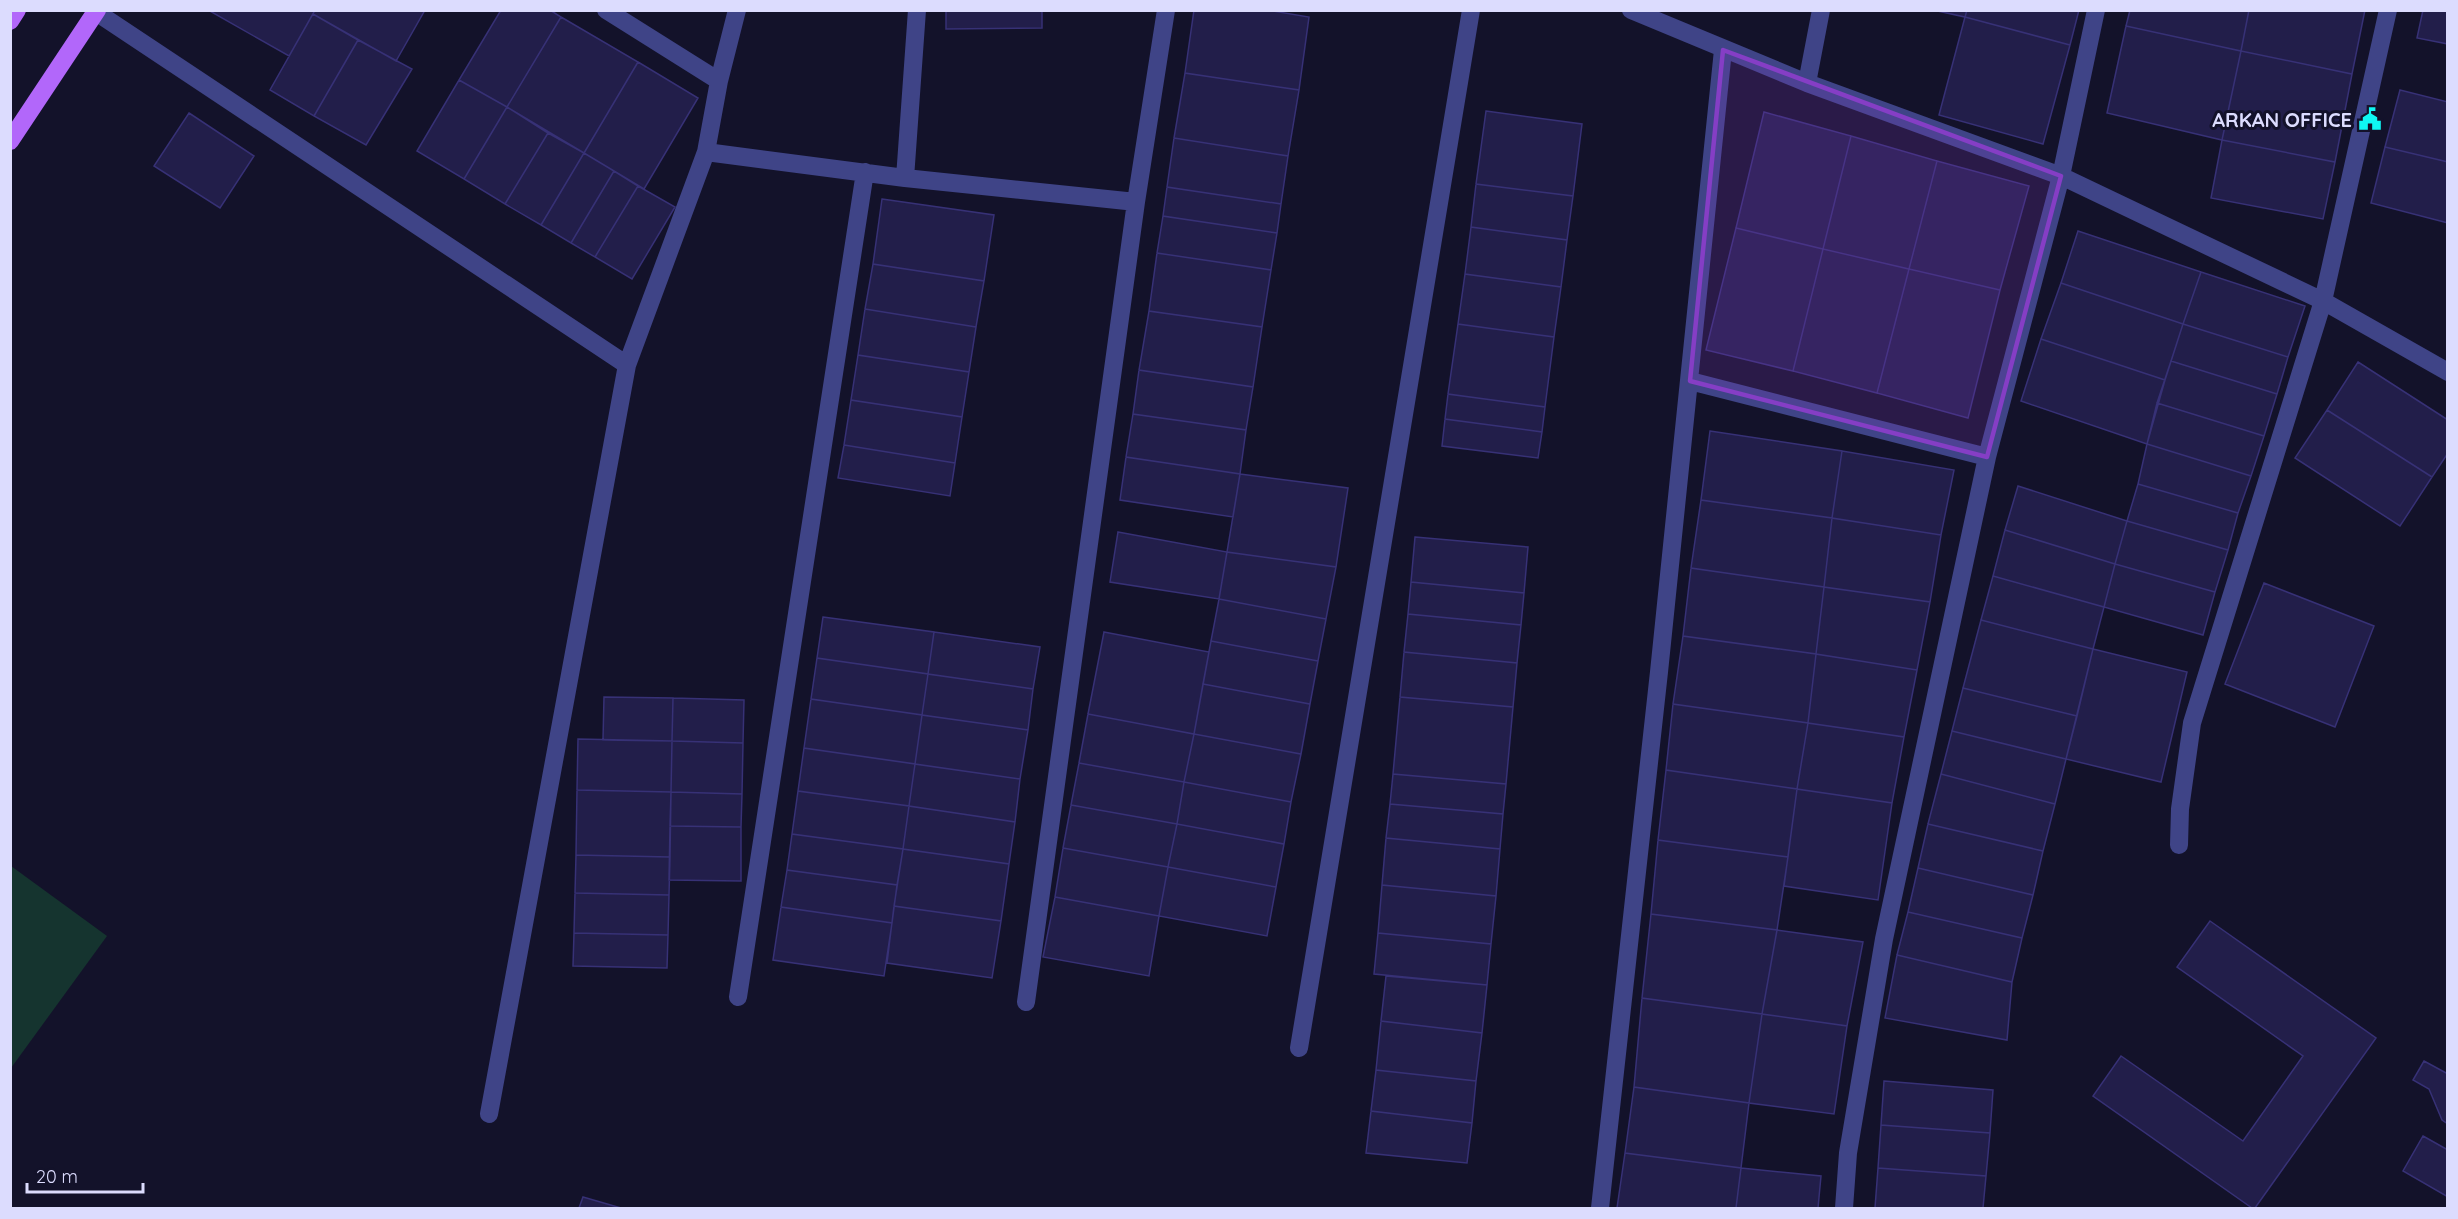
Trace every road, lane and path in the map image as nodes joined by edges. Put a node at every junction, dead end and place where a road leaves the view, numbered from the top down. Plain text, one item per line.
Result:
1 (17, 10) edge
2 (606, 10) edge
3 (737, 10) edge
4 (917, 10) edge
5 (1166, 10) edge
6 (1470, 10) edge
7 (1631, 10) edge
8 (1821, 10) edge
9 (2096, 10) edge
10 (2388, 10) edge
11 (97, 11) edge
12 (10, 21) edge
13 (1723, 50) junction
14 (719, 81) junction
15 (1807, 83) junction
16 (10, 141) edge
17 (706, 152) junction
18 (865, 172) junction
19 (2061, 176) junction
20 (905, 178) junction
21 (1136, 202) junction
22 (2323, 301) junction
23 (627, 365) junction
24 (2448, 372) edge
25 (1690, 381) junction
26 (1987, 457) junction
27 (2179, 845) dead end
28 (738, 997) dead end
29 (1026, 1002) dead end
30 (1299, 1048) dead end
31 (489, 1114) dead end
32 (1600, 1209) edge
33 (1844, 1209) edge

1 - 12 main road
2 - 14 street
3 - 14 street
4 - 20 street
5 - 21 street
6 - 30 street
7 - 13 street
8 - 15 street
9 - 19 street
10 - 22 street
11 - 16 main road
11 - 23 street
13 - 15 street
13 - 25 street
14 - 17 street
15 - 19 street
17 - 18 street
17 - 23 street
18 - 20 street
18 - 28 street
19 - 22 street
19 - 26 street
20 - 21 street
21 - 29 street
22 - 24 street
22 - 27 street
23 - 31 street
25 - 26 street
25 - 32 street
26 - 33 street

